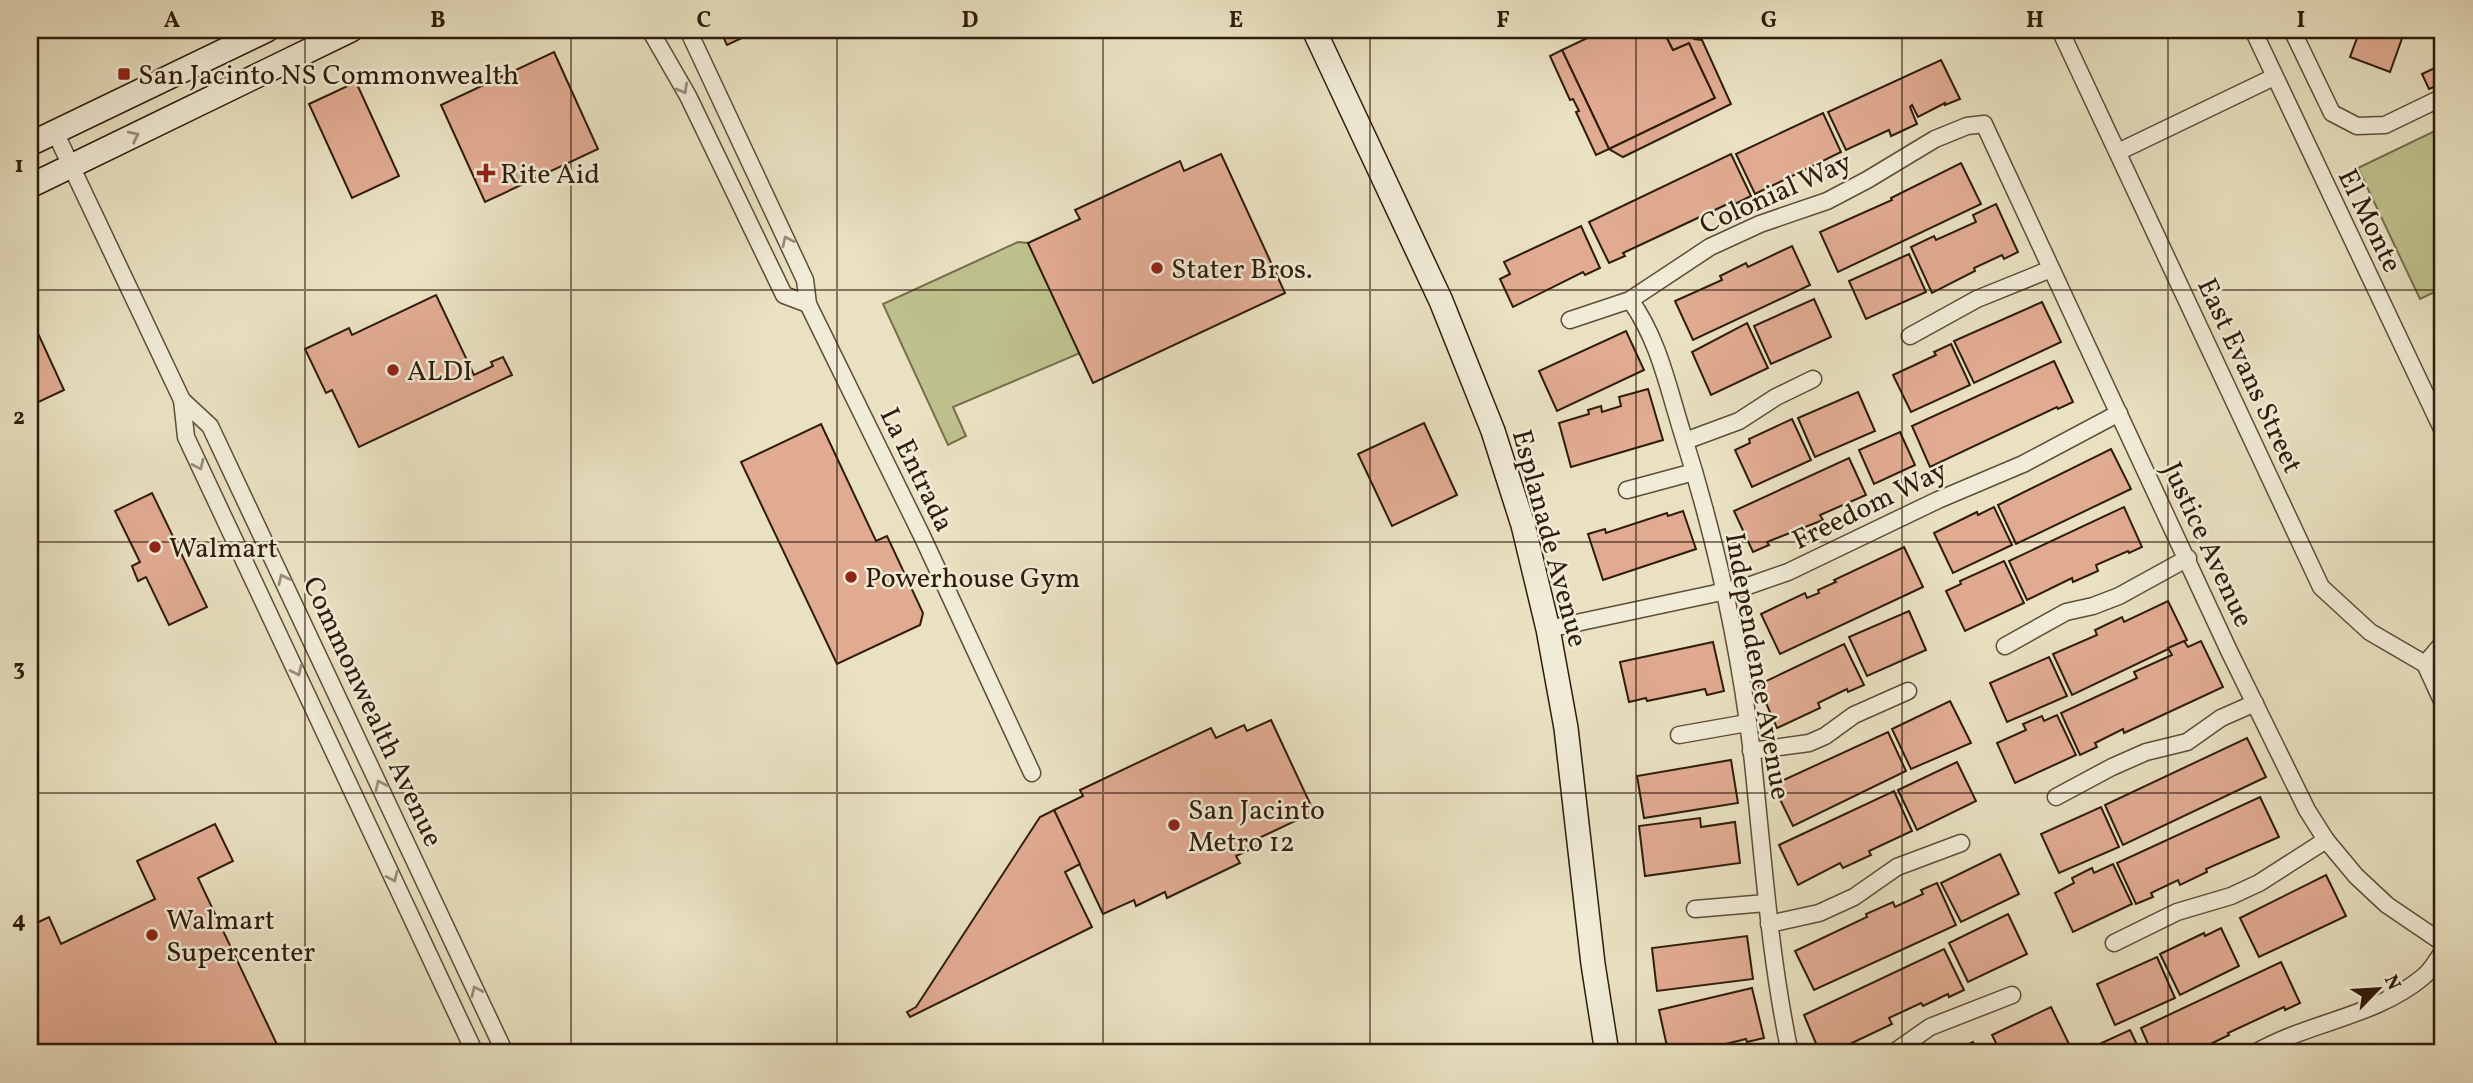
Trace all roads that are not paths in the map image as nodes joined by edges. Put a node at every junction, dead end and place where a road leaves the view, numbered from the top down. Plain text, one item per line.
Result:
1 (267, 30) edge
2 (351, 30) edge
3 (650, 30) edge
4 (688, 30) edge
5 (1314, 30) edge
6 (2060, 30) edge
7 (2253, 30) edge
8 (2292, 30) edge
9 (2274, 77) junction
10 (2443, 97) edge
11 (1983, 124) joint
12 (55, 132) junction
13 (30, 144) edge
14 (2118, 152) junction
15 (72, 166) junction
16 (30, 186) edge
17 (2051, 269) junction
18 (1630, 300) junction
19 (808, 304) junction
20 (1570, 320) dead end
21 (1910, 336) dead end
22 (1813, 379) dead end
23 (182, 400) junction
24 (2119, 413) junction
25 (2443, 431) edge
26 (1685, 441) junction
27 (1694, 471) junction
28 (1628, 490) dead end
29 (2188, 558) junction
30 (1723, 592) junction
31 (1548, 629) junction
32 (2443, 643) edge
33 (2005, 646) dead end
34 (2425, 664) junction
35 (1908, 691) dead end
36 (2255, 703) junction
37 (2443, 703) edge
38 (1747, 723) junction
39 (1679, 735) dead end
40 (1751, 751) junction
41 (1032, 772) dead end
42 (2056, 797) dead end
43 (2326, 840) junction
44 (1961, 843) dead end
45 (1766, 903) junction
46 (1695, 909) dead end
47 (1769, 924) junction
48 (2115, 943) dead end
49 (2443, 943) edge
50 (2443, 951) edge
51 (2012, 995) dead end
52 (475, 1053) edge
53 (505, 1053) edge
54 (1607, 1053) edge
55 (1790, 1053) edge
56 (1893, 1053) edge
57 (2255, 1053) edge

1 - 12 main road
15 -> 2 main road
3 -> 19 street
19 -> 4 street, La Entrada
5 - 31 main road, Esplanade Avenue
6 - 14 street, East Evans Street
7 - 9 street, El Monte
8 - 10 street
9 - 14 street
9 - 25 street, El Monte
11 - 17 street, Justice Avenue
11 - 18 street, Colonial Way
12 - 13 main road
12 - 15 street, Commonwealth Avenue
14 - 34 street, East Evans Street
15 - 16 main road
15 - 23 street, Commonwealth Avenue
17 - 21 street
17 - 24 street, Justice Avenue
18 - 20 street, Colonial Way
18 - 26 street, Independence Avenue
19 - 41 street, La Entrada
22 - 26 street
23 -> 52 street, Commonwealth Avenue
53 -> 23 street, Commonwealth Avenue
24 - 29 street, Justice Avenue
24 - 30 street, Freedom Way
26 - 27 street, Independence Avenue
27 - 28 street
27 - 30 street, Independence Avenue
29 - 33 street
29 - 36 street, Justice Avenue
30 - 31 street, Freedom Way
30 - 38 street, Independence Avenue
31 - 54 main road, Esplanade Avenue
32 - 34 street
34 - 37 street
35 - 40 street
36 - 42 street
36 - 43 street, Justice Avenue
38 - 39 street
38 - 40 street, Independence Avenue
40 - 45 street, Independence Avenue
43 - 48 street
43 - 49 street, Justice Avenue
44 - 47 street
45 - 46 street
45 - 47 street, Independence Avenue
47 - 55 street, Independence Avenue
50 - 57 street
51 - 56 street

